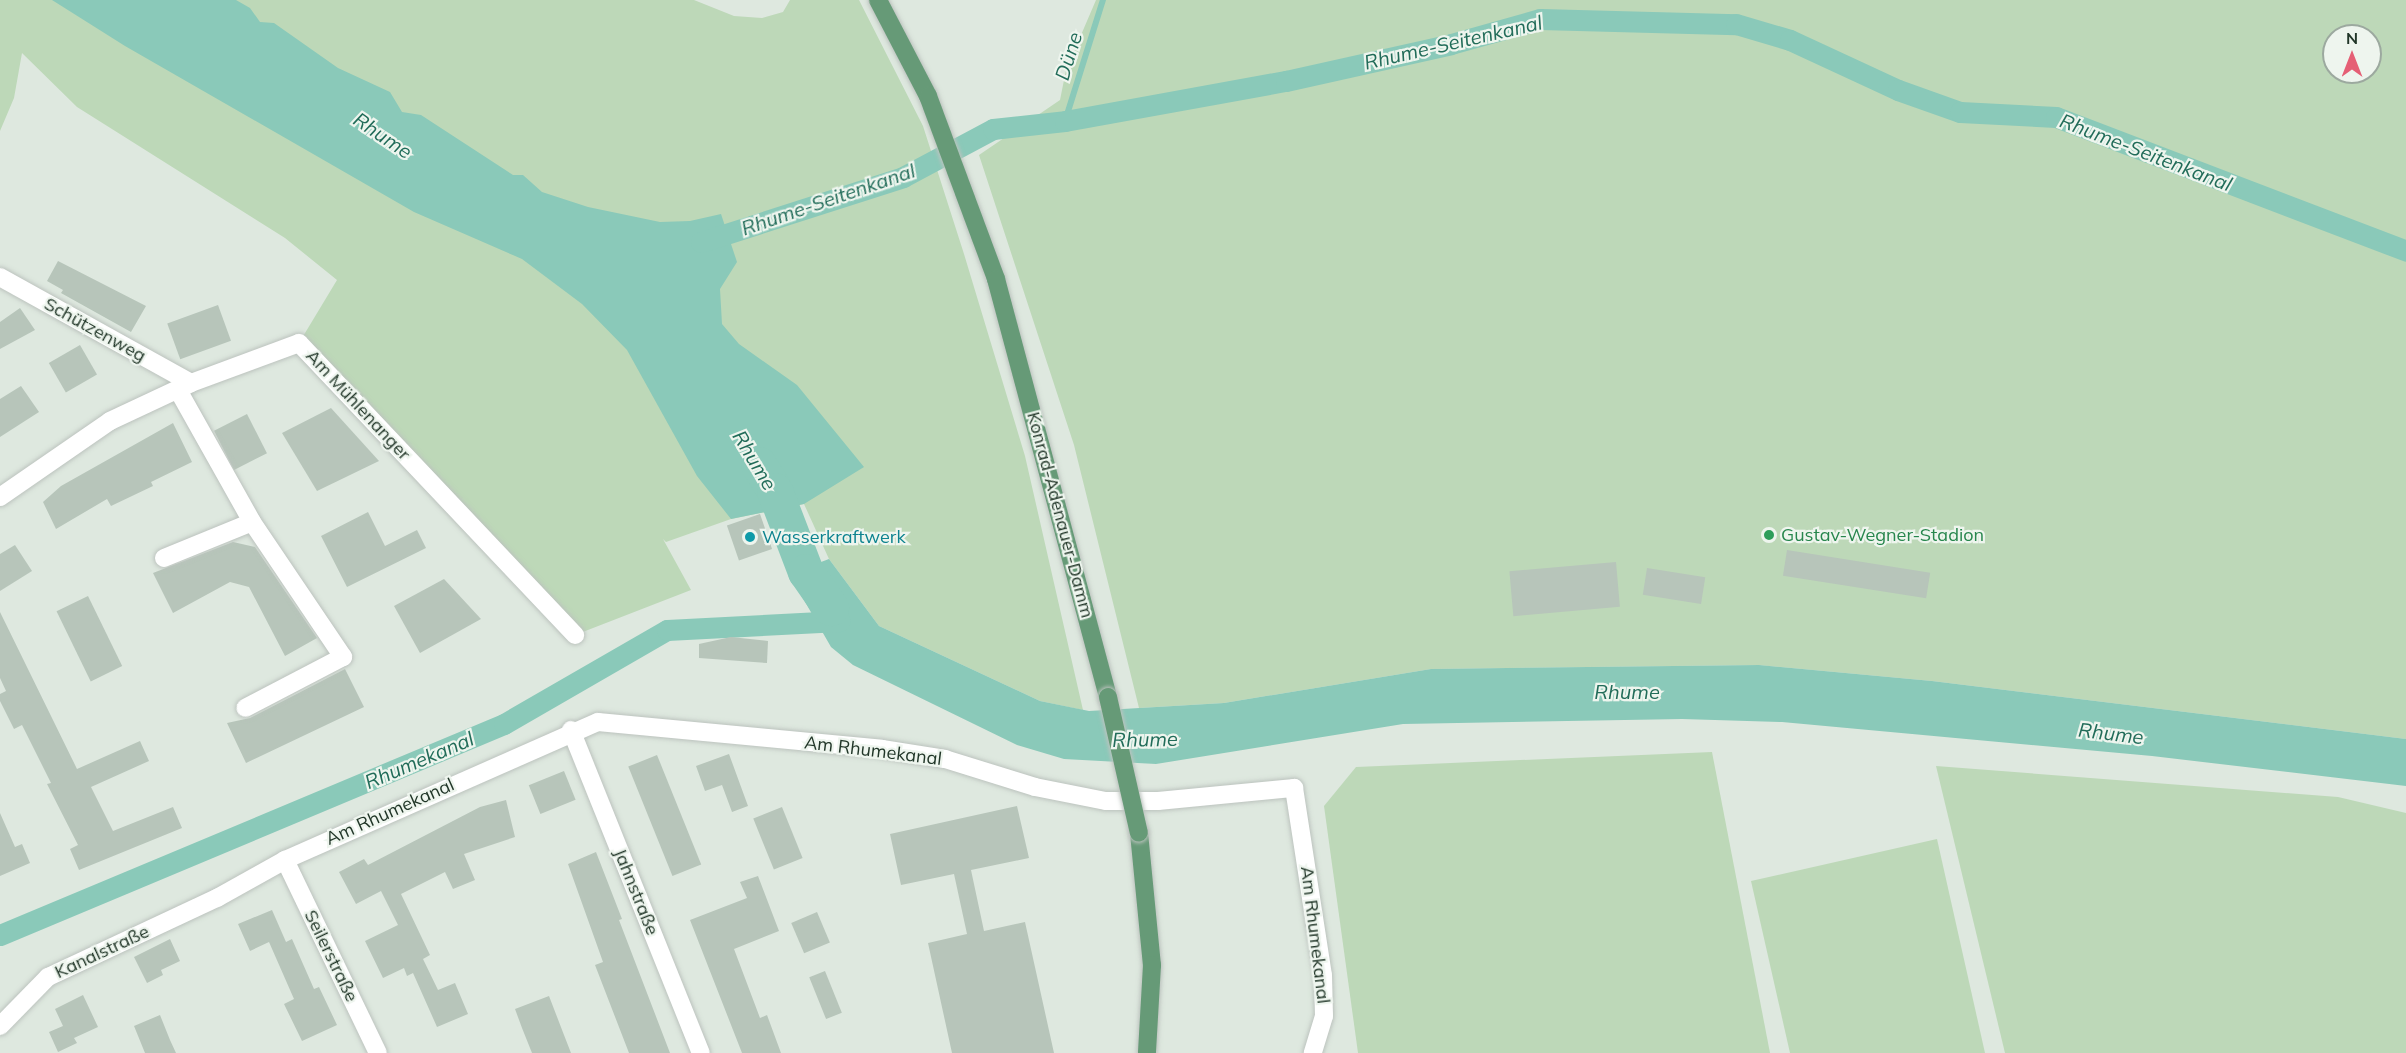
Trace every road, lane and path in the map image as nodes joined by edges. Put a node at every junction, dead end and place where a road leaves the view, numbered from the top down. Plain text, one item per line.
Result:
1 (878, 0) edge
2 (0, 277) edge
3 (184, 386) junction
4 (0, 497) edge
5 (252, 522) junction
6 (164, 558) dead end
7 (575, 635) dead end
8 (245, 708) dead end
9 (571, 730) junction
10 (285, 860) junction
11 (217, 898) joint
12 (0, 1026) edge
13 (378, 1053) edge
14 (701, 1053) edge
15 (1147, 1053) edge
16 (1313, 1053) edge

1 - 15 main road, Konrad-Adenauer-Damm, bridge
2 - 3 street, Schützenweg
3 - 4 street, Am Mühlenanger
3 - 5 street
3 - 7 street, Am Mühlenanger
5 - 6 street
5 - 8 street
9 - 10 street, Am Rhumekanal
9 - 14 street, Jahnstraße
9 - 16 street, Am Rhumekanal
10 - 11 street, Am Rhumekanal
10 - 13 street, Seilerstraße
11 - 12 street, Kanalstraße

